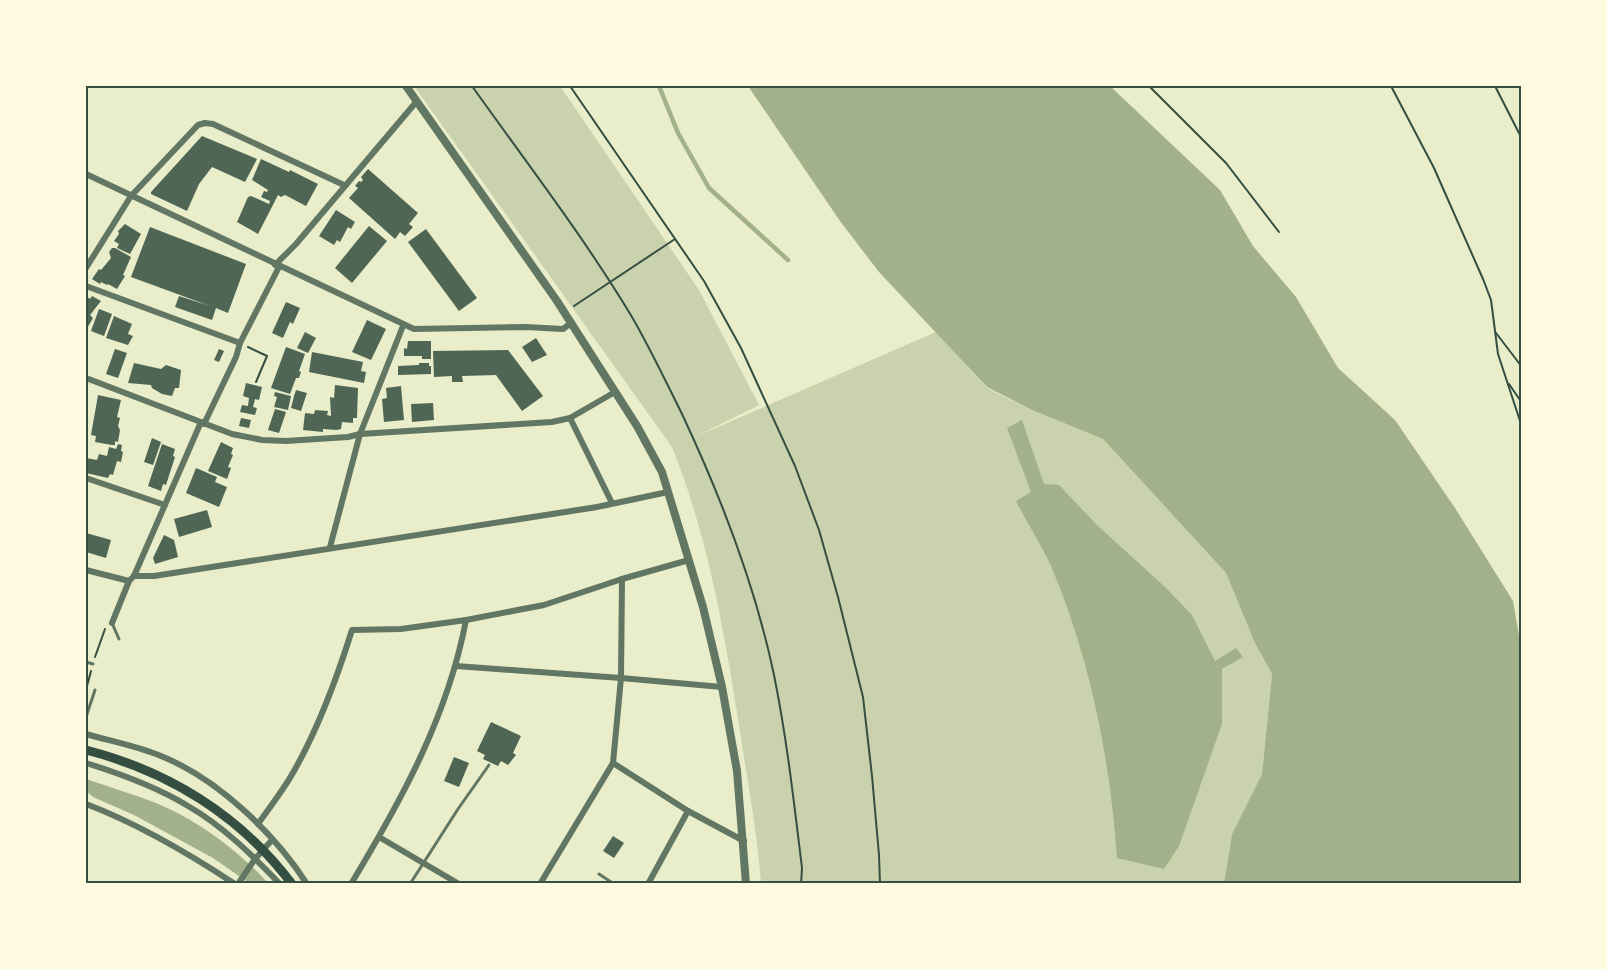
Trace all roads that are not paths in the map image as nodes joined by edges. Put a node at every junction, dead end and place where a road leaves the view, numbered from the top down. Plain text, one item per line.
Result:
1 (406, 86) edge
2 (417, 101) junction
3 (86, 174) edge
4 (344, 185) junction
5 (131, 196) junction
6 (277, 266) junction
7 (86, 268) edge
8 (86, 286) edge
9 (571, 323) junction
10 (403, 326) junction
11 (240, 344) junction
12 (86, 378) edge
13 (615, 392) junction
14 (570, 417) junction
15 (203, 423) junction
16 (360, 434) junction
17 (86, 478) edge
18 (668, 492) junction
19 (612, 503) junction
20 (165, 505) junction
21 (330, 548) junction
22 (689, 560) junction
23 (86, 570) edge
24 (132, 578) junction
25 (621, 579) junction
26 (466, 620) junction
27 (112, 623) joint
28 (119, 639) dead end
29 (86, 663) edge
30 (93, 664) dead end
31 (456, 666) junction
32 (621, 678) junction
33 (722, 687) junction
34 (95, 690) dead end
35 (86, 717) edge
36 (86, 735) edge
37 (86, 750) edge
38 (613, 763) junction
39 (86, 764) edge
40 (489, 765) dead end
41 (86, 804) edge
42 (688, 811) junction
43 (258, 824) junction
44 (379, 837) junction
45 (272, 840) junction
46 (744, 841) junction
47 (255, 858) junction
48 (423, 862) junction
49 (599, 874) dead end
50 (237, 884) edge
51 (280, 884) edge
52 (292, 884) edge
53 (307, 884) edge
54 (351, 884) edge
55 (410, 884) edge
56 (459, 884) edge
57 (540, 884) edge
58 (614, 884) edge
59 (648, 884) edge
60 (746, 884) edge

1 - 2 street
2 - 4 street
2 - 9 street
3 - 5 street
4 - 5 street
4 - 6 street
5 - 6 street
5 - 7 street
6 - 10 street
6 - 11 street
8 - 11 street
9 - 10 street
9 - 13 street
10 - 16 street
11 - 15 street
12 - 15 street
13 - 14 street
13 - 18 street
14 - 16 street
14 - 19 street
15 - 16 street
15 - 20 street
16 - 21 street
17 - 20 street
18 - 19 street
18 - 22 street
19 - 21 street
20 - 24 street
21 - 24 street
22 - 25 street
22 - 33 street
23 - 24 street
24 - 27 street
25 - 26 street
25 - 32 street
26 - 31 street
26 - 43 street
27 - 28 lane
29 - 30 lane
31 - 32 street
31 - 44 street
32 - 33 street
32 - 38 street
33 - 46 street
34 - 35 lane
36 - 43 street
37 - 52 main road
38 - 42 street
38 - 57 street
39 - 47 street
40 - 48 lane
41 - 50 street
42 - 46 street
42 - 59 street
43 - 45 street
44 - 48 street
44 - 54 street
45 - 47 street
45 - 53 street
46 - 60 street
47 - 50 street
47 - 51 street
48 - 55 lane
48 - 56 street
49 - 58 lane

